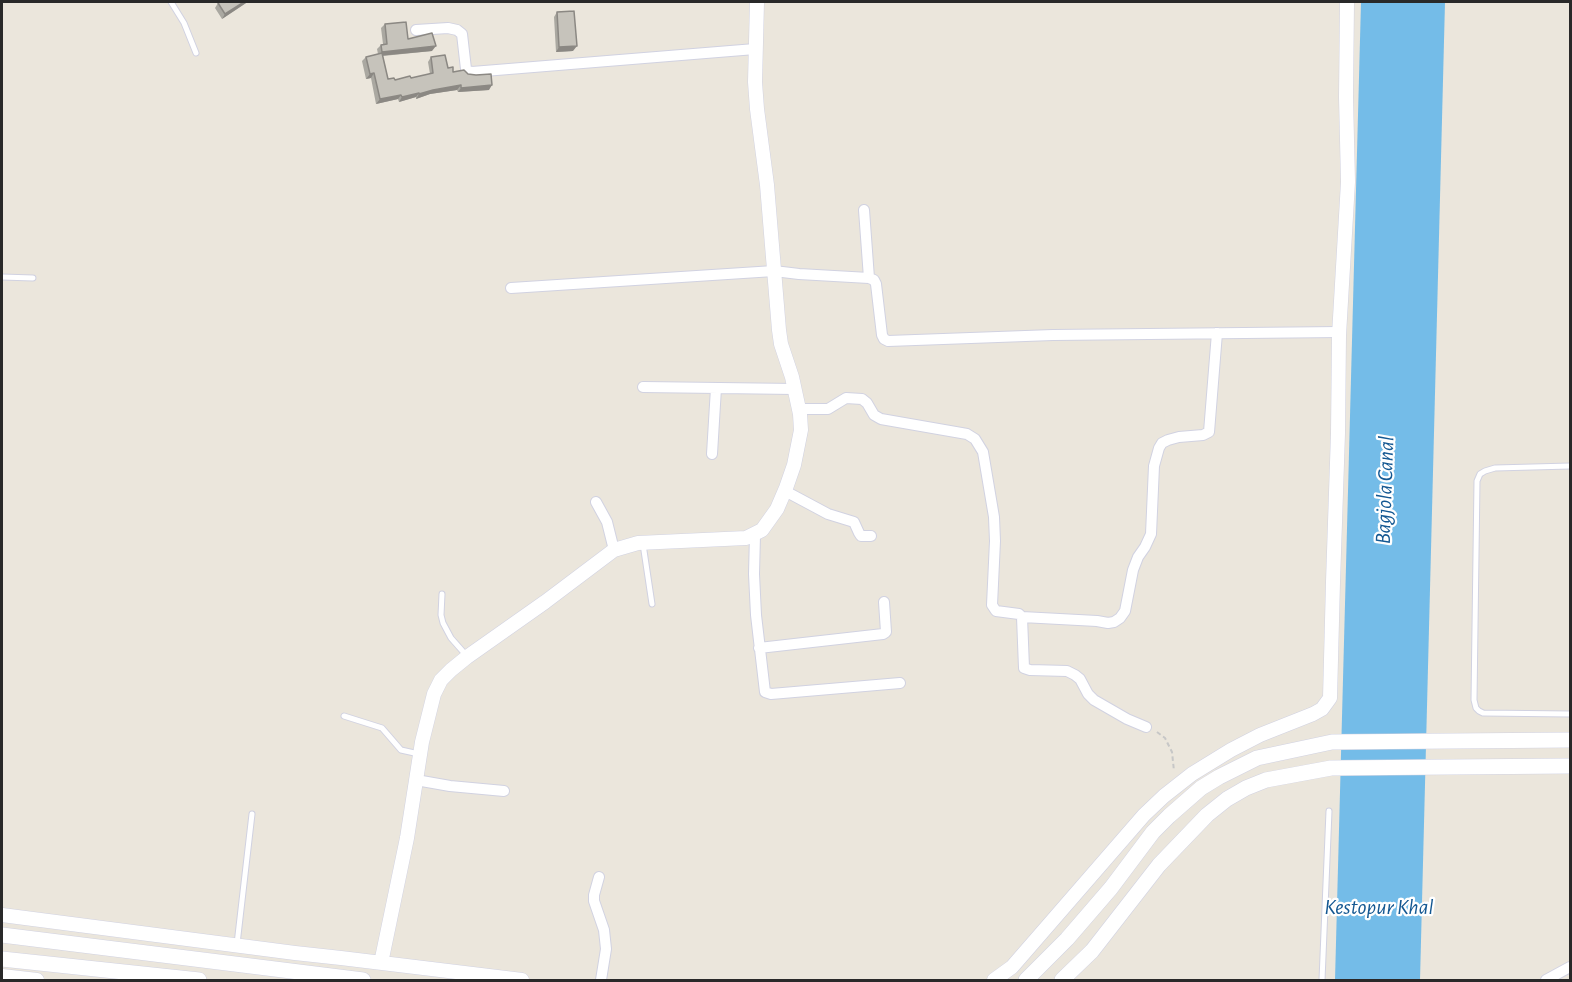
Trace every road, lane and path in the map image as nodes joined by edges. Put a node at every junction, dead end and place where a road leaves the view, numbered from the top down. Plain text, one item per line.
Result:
1 (171, 2) edge
2 (757, 2) edge
3 (1347, 2) edge
4 (416, 30) dead end
5 (755, 49) junction
6 (196, 53) dead end
7 (864, 210) dead end
8 (774, 271) junction
9 (2, 277) edge
10 (33, 278) dead end
11 (869, 278) junction
12 (511, 288) dead end
13 (1340, 332) junction
14 (1217, 333) junction
15 (644, 387) dead end
16 (716, 388) junction
17 (795, 389) junction
18 (800, 409) junction
19 (712, 454) dead end
20 (1570, 466) edge
21 (785, 491) junction
22 (596, 502) dead end
23 (755, 535) junction
24 (871, 536) dead end
25 (643, 542) junction
26 (614, 550) junction
27 (442, 594) dead end
28 (884, 602) dead end
29 (652, 604) dead end
30 (1022, 617) junction
31 (759, 648) junction
32 (467, 657) junction
33 (900, 683) dead end
34 (1570, 714) edge
35 (344, 716) dead end
36 (1146, 727) joint
37 (1570, 740) edge
38 (420, 754) junction
39 (1570, 766) edge
40 (416, 780) junction
41 (1180, 784) junction
42 (504, 791) dead end
43 (1329, 812) dead end
44 (252, 814) dead end
45 (599, 877) dead end
46 (2, 915) edge
47 (2, 935) edge
48 (237, 946) junction
49 (341, 958) junction
50 (2, 959) edge
51 (381, 963) junction
52 (1012, 967) junction
53 (1570, 967) edge
54 (2, 976) edge
55 (338, 979) edge
56 (37, 981) edge
57 (199, 981) edge
58 (363, 981) edge
59 (522, 981) edge
60 (601, 981) edge
61 (994, 981) edge
62 (1025, 981) edge
63 (1062, 981) edge
64 (1322, 981) edge
65 (1546, 981) edge

1 - 6 lane
2 - 5 street
3 - 13 street
4 - 5 street
5 - 8 street
7 - 11 street
8 - 11 street
8 - 12 street
8 - 17 street
9 - 10 lane
11 - 14 street
13 - 14 street
13 - 41 street
14 - 30 street
15 - 16 street
16 - 17 street
16 - 19 street
17 - 18 street
18 - 21 street
18 - 30 street
20 - 34 lane
21 - 23 street
21 - 24 street
22 - 26 street
23 - 25 street
23 - 31 street
25 - 26 street
25 - 29 lane
26 - 32 street
27 - 32 lane
28 - 31 street
30 - 36 street
31 - 33 street
32 - 38 street
35 - 38 lane
36 - 41 path
37 - 62 main road
38 - 40 street
39 - 63 main road
40 - 42 street
40 - 51 street
41 - 52 street
43 - 64 lane
44 - 48 lane
45 - 60 street
46 - 48 street
47 - 55 main road
48 - 49 street
49 - 51 street
49 - 55 street
50 - 57 main road
51 - 59 street
52 - 61 street
52 - 62 street
53 - 65 street
54 - 56 street
55 - 58 main road

